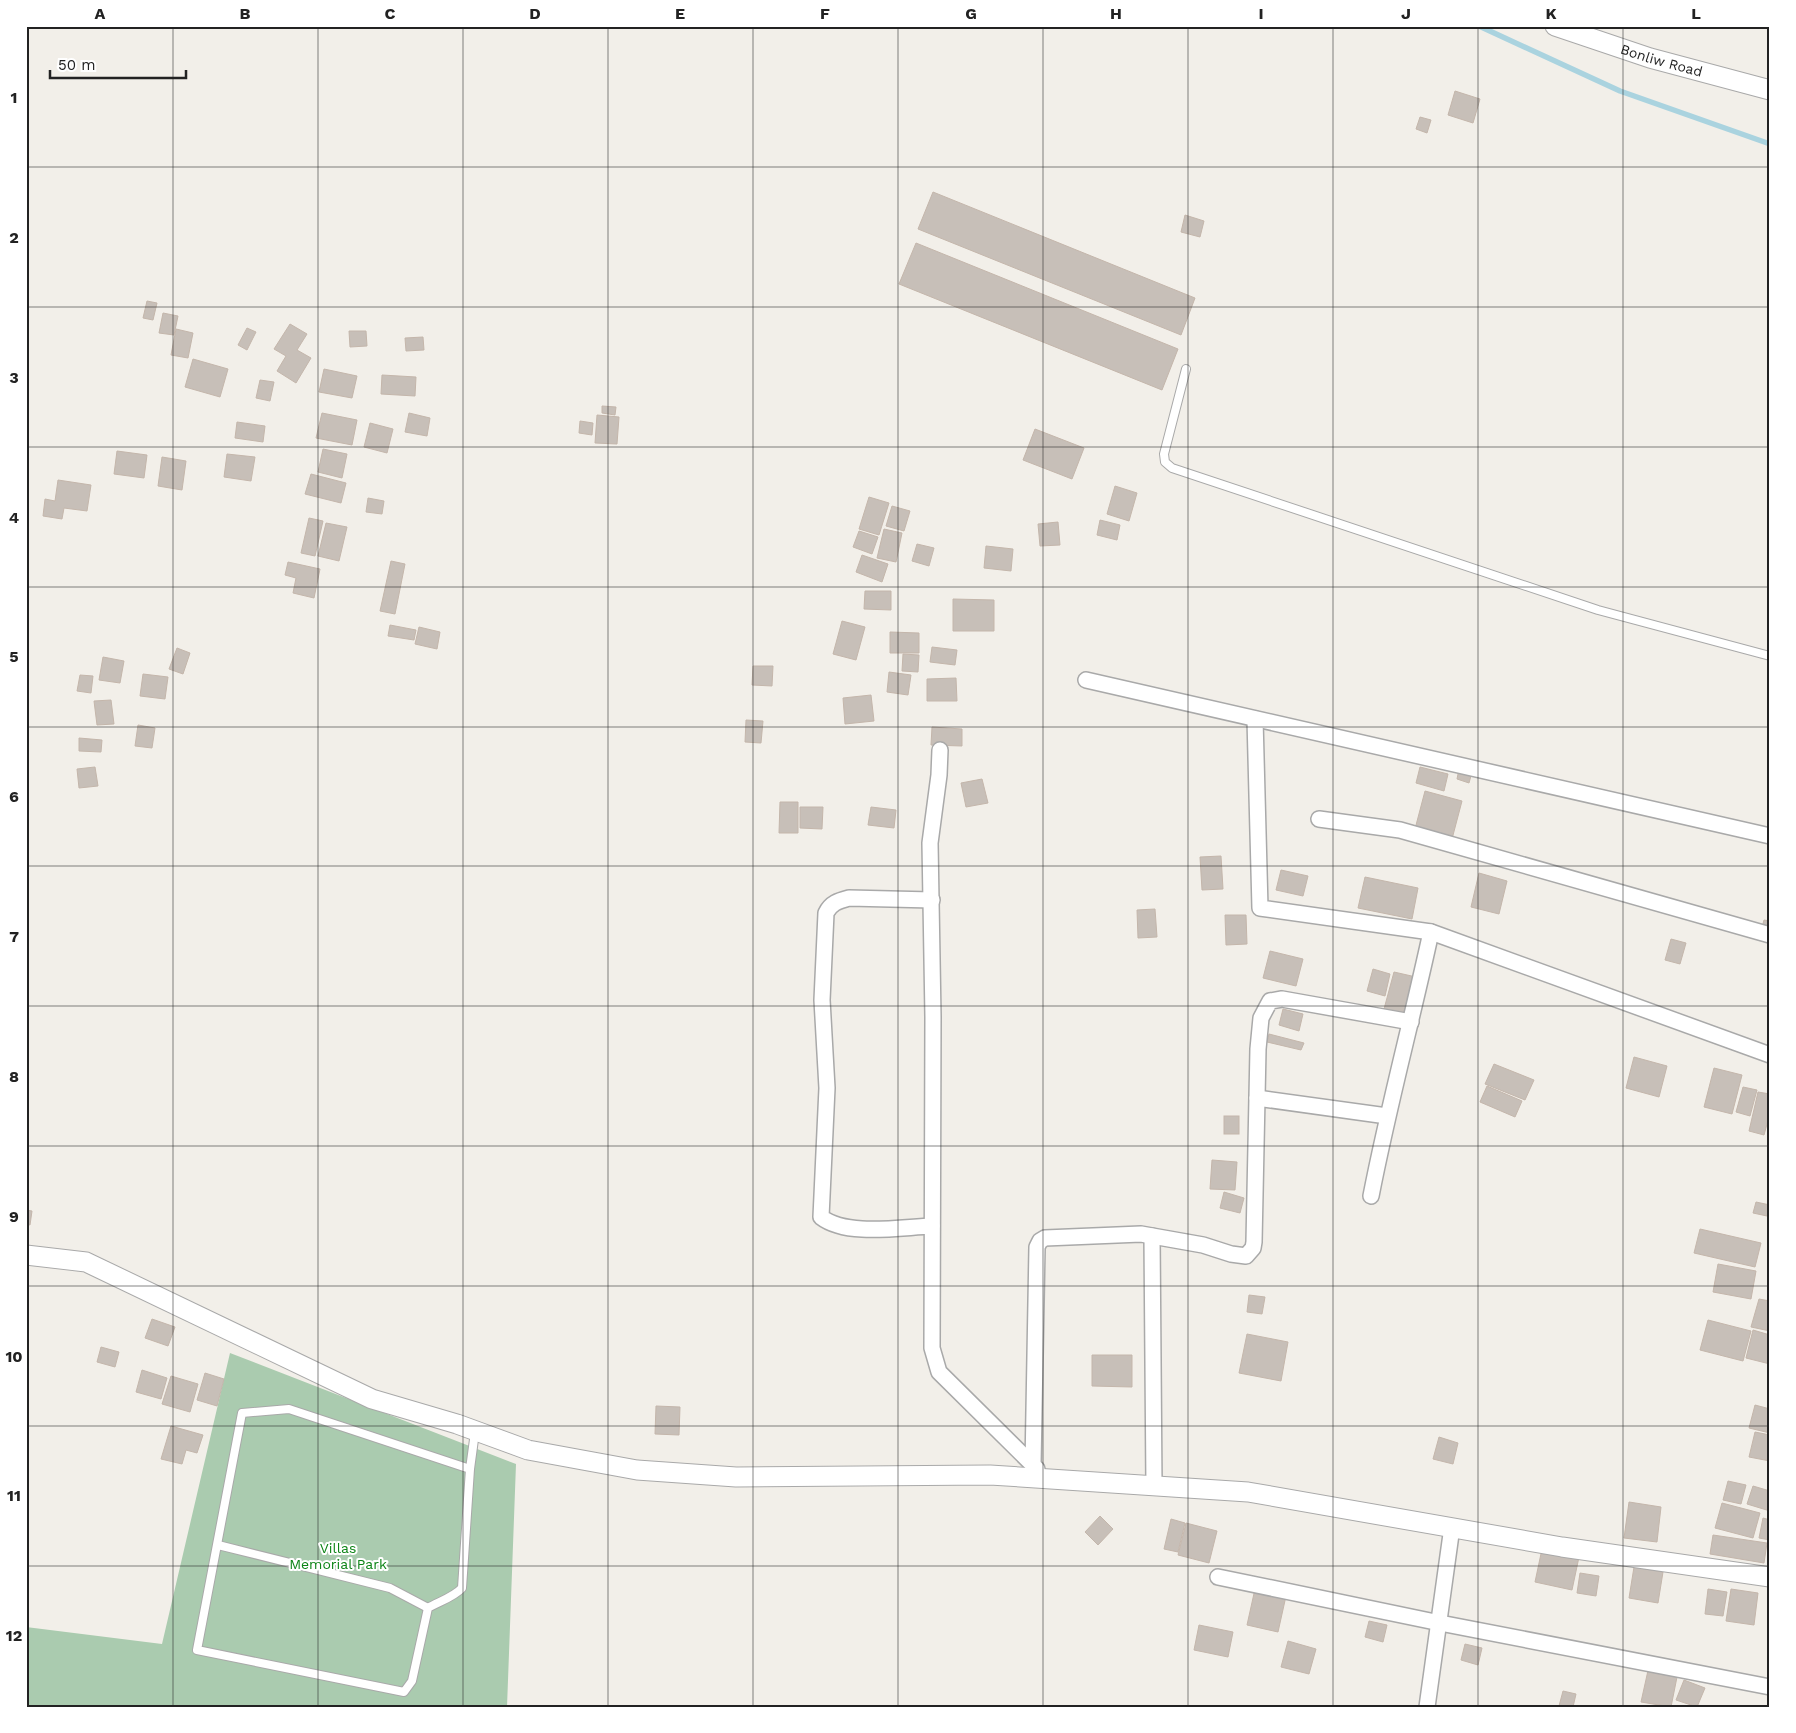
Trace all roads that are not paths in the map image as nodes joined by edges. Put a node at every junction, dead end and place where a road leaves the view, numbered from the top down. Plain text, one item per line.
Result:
1 (1555, 26) edge
2 (1770, 90) edge
3 (1186, 369) dead end
4 (1770, 656) edge
5 (1086, 680) dead end
6 (1255, 719) junction
7 (940, 750) dead end
8 (1319, 819) dead end
9 (1770, 836) edge
10 (932, 900) junction
11 (1431, 932) junction
12 (1770, 936) edge
13 (1411, 1022) junction
14 (1770, 1054) edge
15 (1257, 1098) junction
16 (1387, 1116) junction
17 (1371, 1196) dead end
18 (932, 1226) junction
19 (1152, 1236) junction
20 (26, 1255) edge
21 (476, 1431) junction
22 (1033, 1465) junction
23 (470, 1469) junction
24 (1047, 1478) junction
25 (1154, 1486) junction
26 (1452, 1527) junction
27 (218, 1545) junction
28 (1218, 1577) dead end
29 (1770, 1577) edge
30 (428, 1608) junction
31 (1440, 1623) junction
32 (1770, 1687) edge
33 (1427, 1707) edge

1 - 2 street, Bonliw Road
3 - 4 lane
5 - 6 street
6 - 9 street
6 - 11 street
7 - 10 street
8 - 12 street
10 - 18 street
10 - 18 street
11 - 13 street
11 - 14 street
13 - 15 street
13 - 16 street
15 - 16 street
15 - 19 street
16 - 17 street
18 - 22 street
19 - 22 street
19 - 25 street
20 - 21 street
21 - 23 lane
21 - 24 street
22 - 24 street
23 - 27 lane
23 - 30 lane
24 - 25 street
25 - 26 street
26 - 29 street
26 - 31 street
27 - 30 lane
27 - 30 lane
28 - 31 street
31 - 32 street
31 - 33 street

